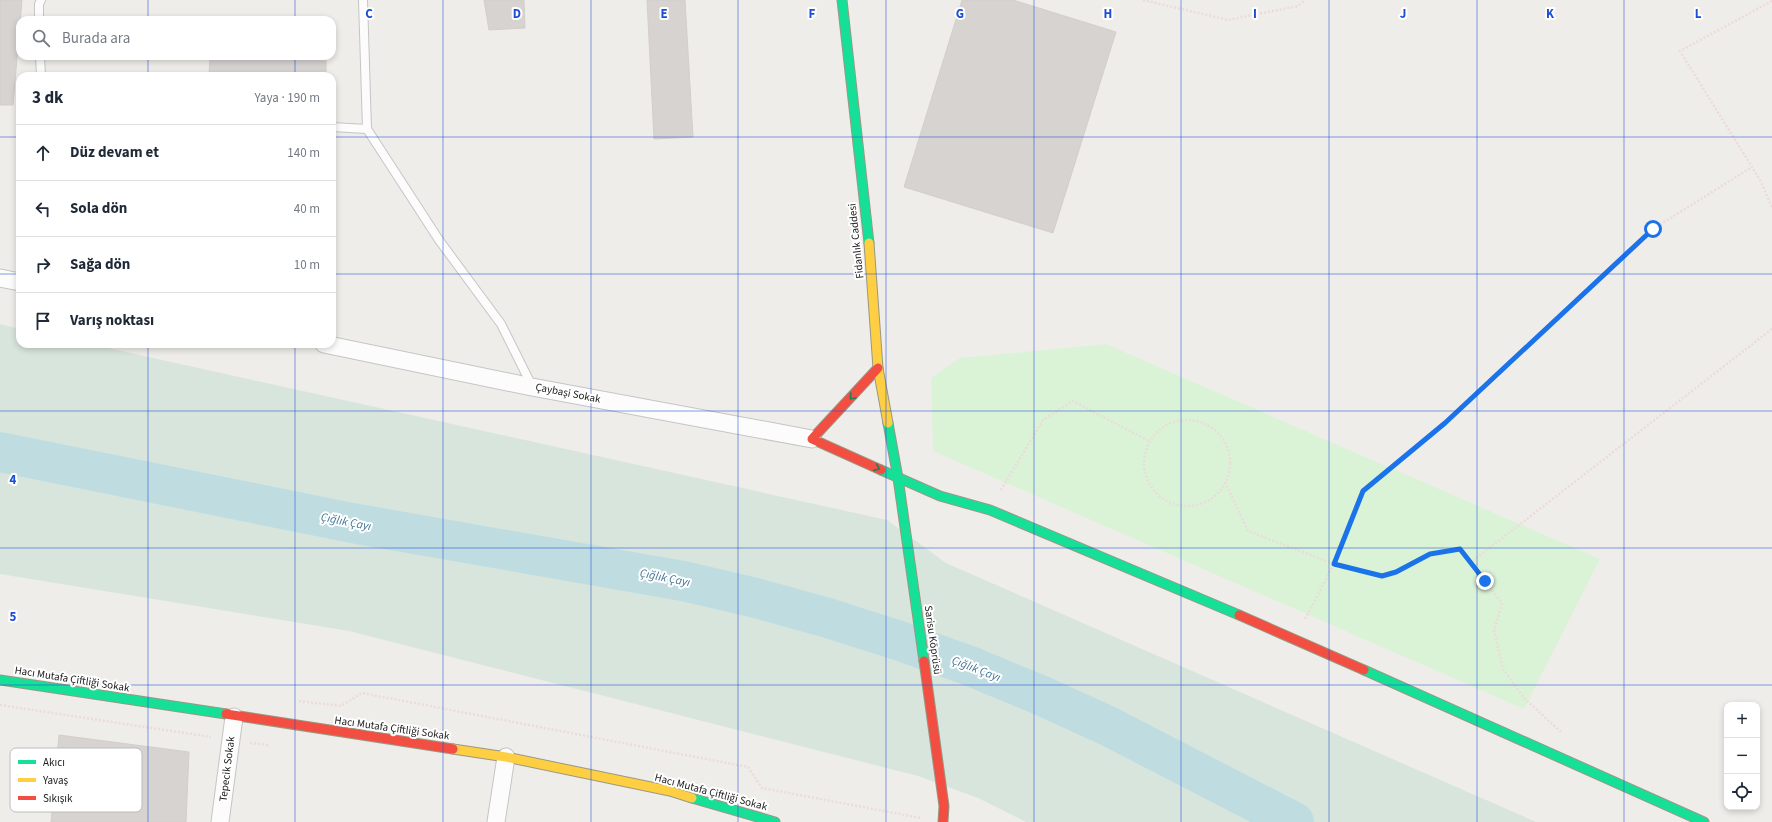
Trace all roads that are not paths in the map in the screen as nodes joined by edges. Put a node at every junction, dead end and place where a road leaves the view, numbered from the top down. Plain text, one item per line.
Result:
1 (41, 0) edge
2 (364, 0) edge
3 (842, 0) edge
4 (39, 16) edge
5 (40, 60) edge
6 (41, 72) edge
7 (336, 127) edge
8 (367, 129) junction
9 (0, 278) edge
10 (16, 281) edge
11 (336, 346) edge
12 (878, 368) junction
13 (532, 386) junction
14 (812, 439) junction
15 (898, 478) junction
16 (0, 680) edge
17 (234, 717) junction
18 (506, 757) junction
19 (220, 822) edge
20 (496, 822) edge
21 (776, 822) edge
22 (944, 822) edge
23 (1704, 822) edge

1 - 4 lane
2 - 8 lane
3 - 12 street, Fidanlık Caddesi
5 - 6 lane
7 - 8 lane
8 - 13 lane
9 - 10 street
11 - 13 street, Çaybaşi Sokak
12 -> 14 street
12 - 15 street, Fidanlık Caddesi
13 - 14 street, Çaybaşi Sokak
14 -> 15 street
15 - 22 street, Sarisu Kōprüsü
15 - 23 street
16 - 17 street, Hacı Mutafa Çiftliği Sokak
17 - 18 street, Hacı Mutafa Çiftliği Sokak
17 - 19 street, Tepecik Sokak
18 - 20 street
18 - 21 street, Hacı Mutafa Çiftliği Sokak

